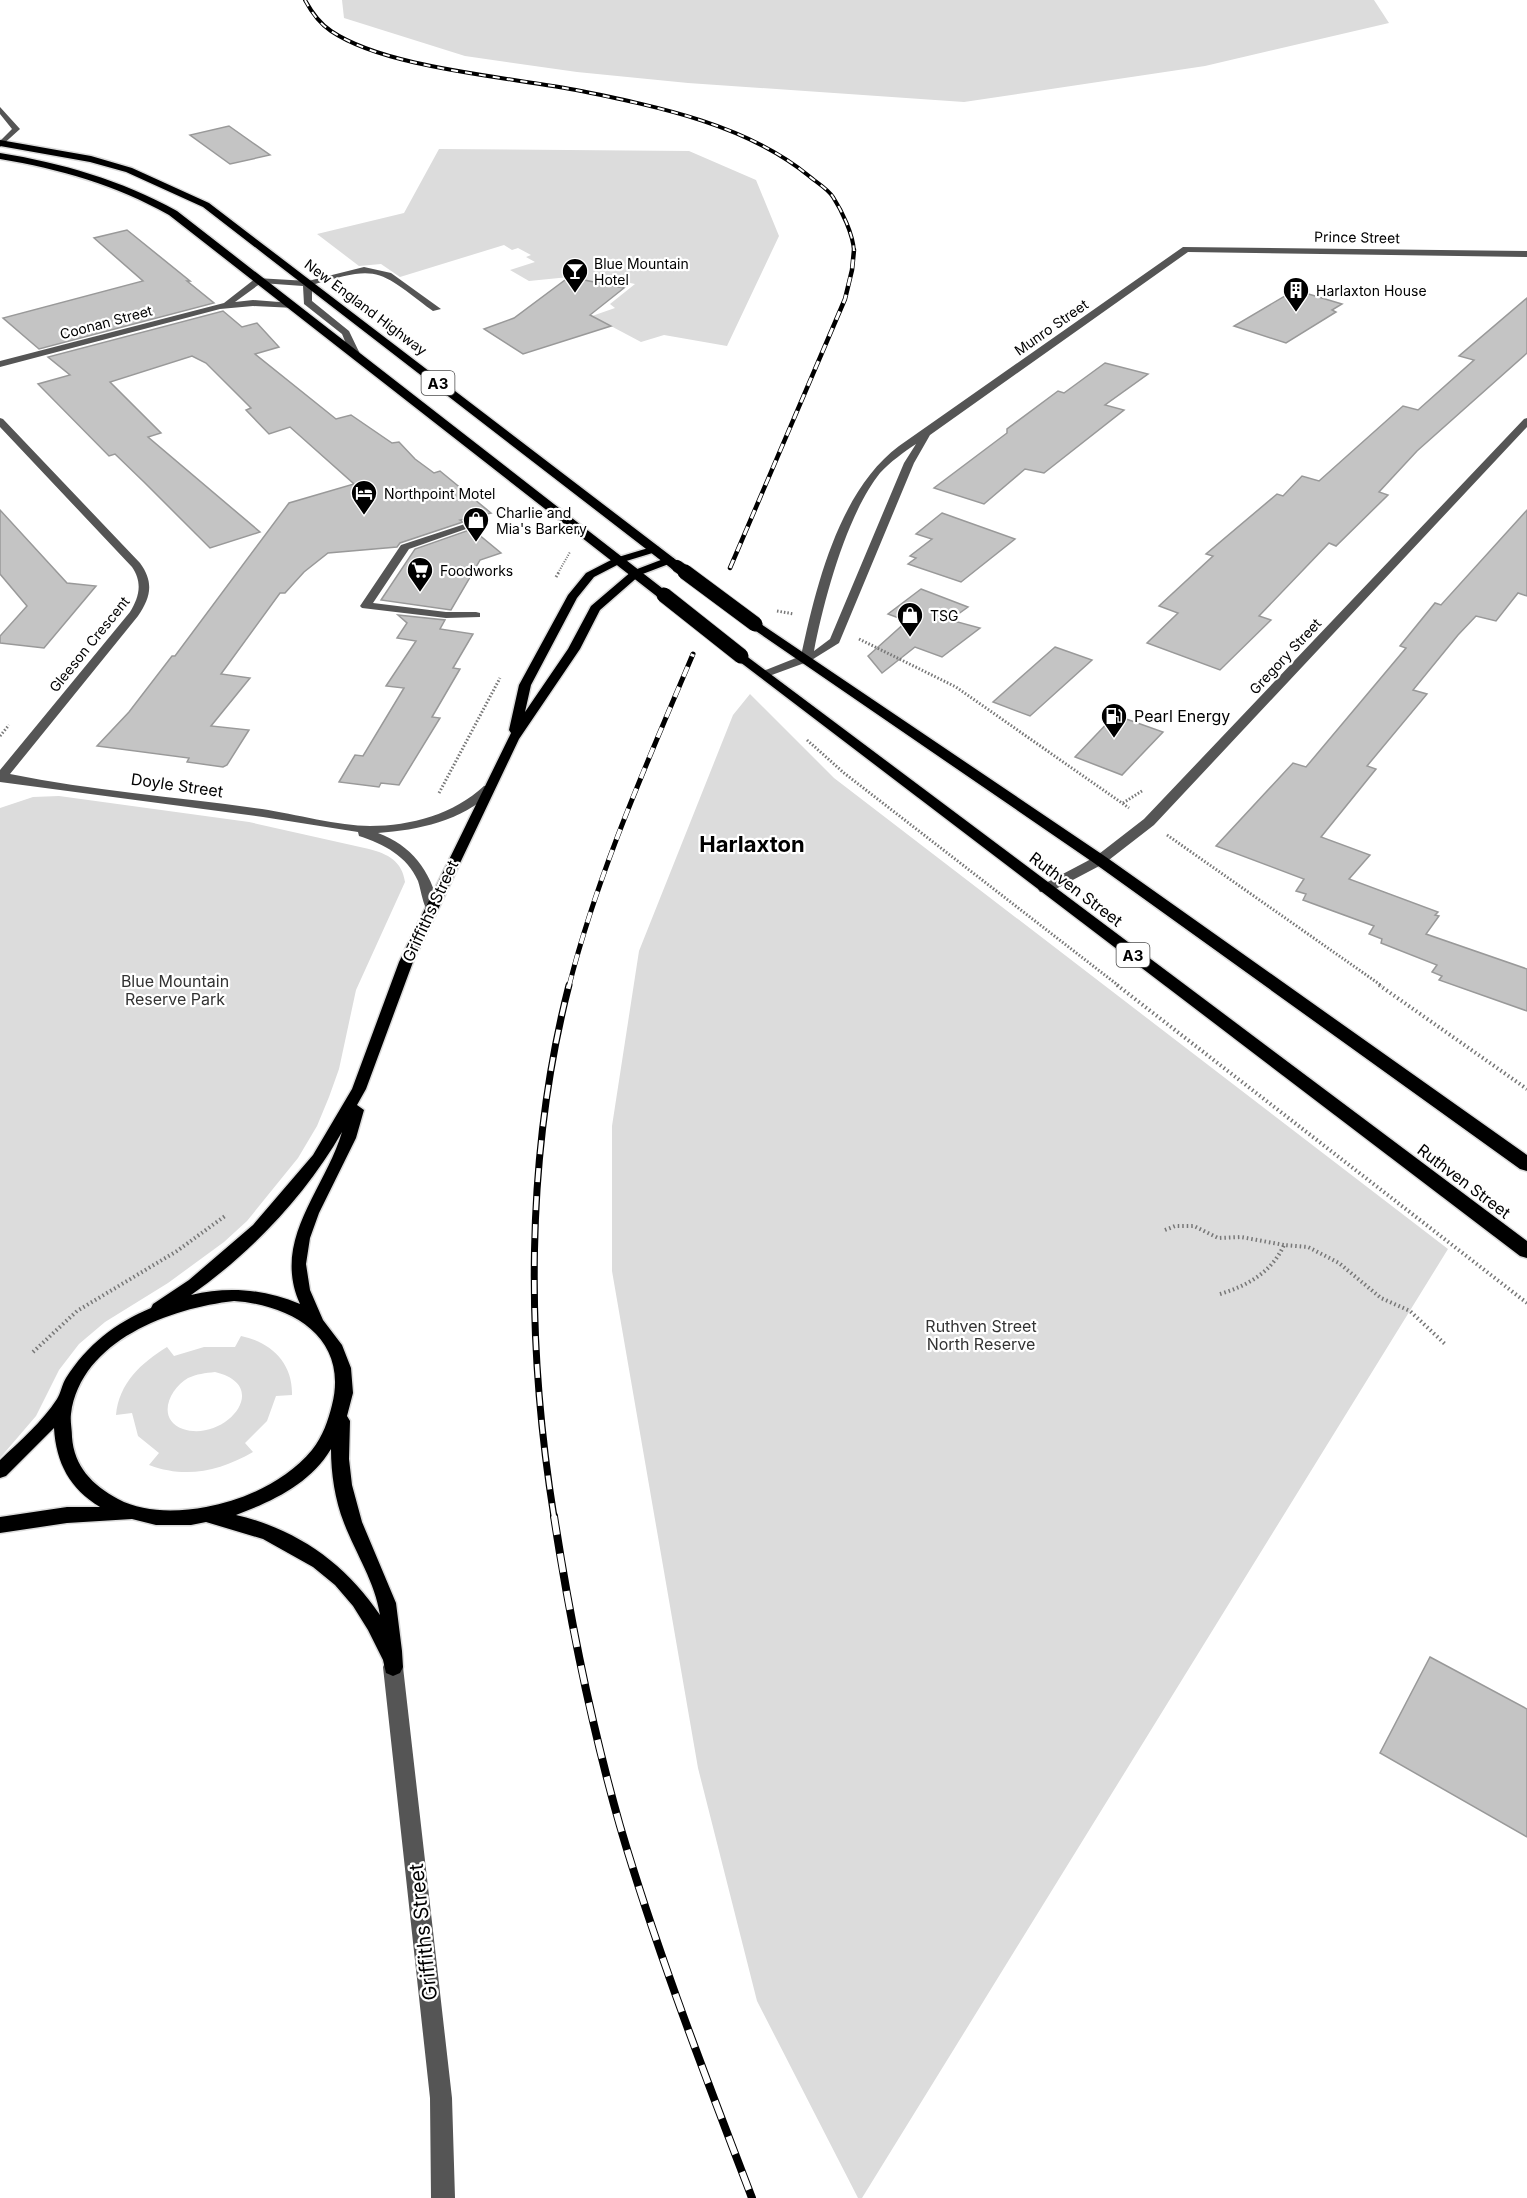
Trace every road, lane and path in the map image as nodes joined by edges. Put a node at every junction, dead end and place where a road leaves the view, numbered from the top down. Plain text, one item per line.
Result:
1 (0, 109) edge
2 (1, 144) edge
3 (0, 156) edge
4 (1186, 249) joint
5 (1527, 254) edge
6 (284, 265) junction
7 (259, 280) junction
8 (308, 284) junction
9 (220, 306) junction
10 (292, 306) junction
11 (436, 309) dead end
12 (356, 356) junction
13 (0, 364) edge
14 (0, 421) edge
15 (1527, 421) edge
16 (932, 430) junction
17 (478, 523) dead end
18 (572, 548) dead end
19 (655, 549) junction
20 (619, 560) junction
21 (674, 563) junction
22 (636, 573) junction
23 (554, 580) dead end
24 (768, 607) dead end
25 (477, 615) dead end
26 (814, 622) junction
27 (841, 631) junction
28 (806, 658) junction
29 (765, 674) junction
30 (502, 675) dead end
31 (15, 718) dead end
32 (0, 736) edge
33 (803, 736) dead end
34 (513, 739) junction
35 (0, 777) edge
36 (488, 789) junction
37 (437, 798) dead end
38 (1149, 822) junction
39 (350, 828) junction
40 (1100, 860) junction
41 (1045, 889) junction
42 (431, 905) junction
43 (359, 1089) junction
44 (1527, 1089) edge
45 (1527, 1164) edge
46 (225, 1216) dead end
47 (1165, 1230) dead end
48 (1284, 1245) junction
49 (1527, 1251) edge
50 (1220, 1294) dead end
51 (1527, 1303) edge
52 (159, 1309) junction
53 (320, 1327) junction
54 (1445, 1344) dead end
55 (33, 1352) dead end
56 (67, 1399) junction
57 (343, 1403) junction
58 (0, 1470) edge
59 (141, 1515) junction
60 (205, 1516) junction
61 (0, 1526) edge
62 (393, 1667) junction
63 (443, 2198) edge

1 - 2 street
2 - 6 highway, New England Highway / A3
3 - 7 highway, A3
4 - 5 street, Prince Street
4 - 16 street, Munro Street
6 - 7 highway
6 - 8 highway, New England Highway / A3
7 - 8 street
7 - 9 street, Coonan Street
7 - 10 highway, A3
8 - 11 street
8 - 12 street
8 - 19 highway, New England Highway / A3
9 - 10 street, Coonan Street
9 - 13 street, Coonan Street
10 - 12 highway, A3
12 - 20 highway, A3
14 - 35 street, Gleeson Crescent
15 - 38 street, Gregory Street
16 - 26 street, Munro Street
16 - 27 street, Munro Street
17 - 25 street
18 - 23 path
19 - 20 main road, Griffiths Street
19 - 21 highway, New England Highway / A3
20 - 22 highway, A3
20 - 34 main road, Griffiths Street
21 - 22 main road, Griffiths Street
21 - 28 highway, A3, bridge
22 - 29 highway, Ruthven Street / A3, bridge
22 - 34 main road, Griffiths Street
24 - 26 path
26 - 28 street, Munro Street
27 - 28 street, Munro Street
27 - 38 path
28 - 29 street, Munro Street
28 - 40 highway, A3
29 - 41 highway, Ruthven Street / A3
30 - 37 path
31 - 32 path
33 - 51 path
34 - 36 main road, Griffiths Street
35 - 39 street, Doyle Street
36 - 39 street, Doyle Street
36 - 42 main road, Griffiths Street
38 - 40 street, Gregory Street
38 - 44 path
39 - 42 street, Doyle Street
40 - 41 street, Gregory Street
40 - 45 highway, A3
41 - 49 highway, Ruthven Street / A3
42 - 43 main road, Griffiths Street
43 - 52 main road, Griffiths Street
43 - 53 main road, Griffiths Street
46 - 55 path
47 - 48 path
48 - 50 path
48 - 54 path
52 - 53 main road
52 - 56 main road
53 - 57 main road, Griffiths Street
56 - 58 main road
56 - 59 main road
57 - 60 main road
57 - 62 main road, Griffiths Street
59 - 60 main road
59 - 61 main road
60 - 62 main road, Griffiths Street
62 - 63 street, Griffiths Street

